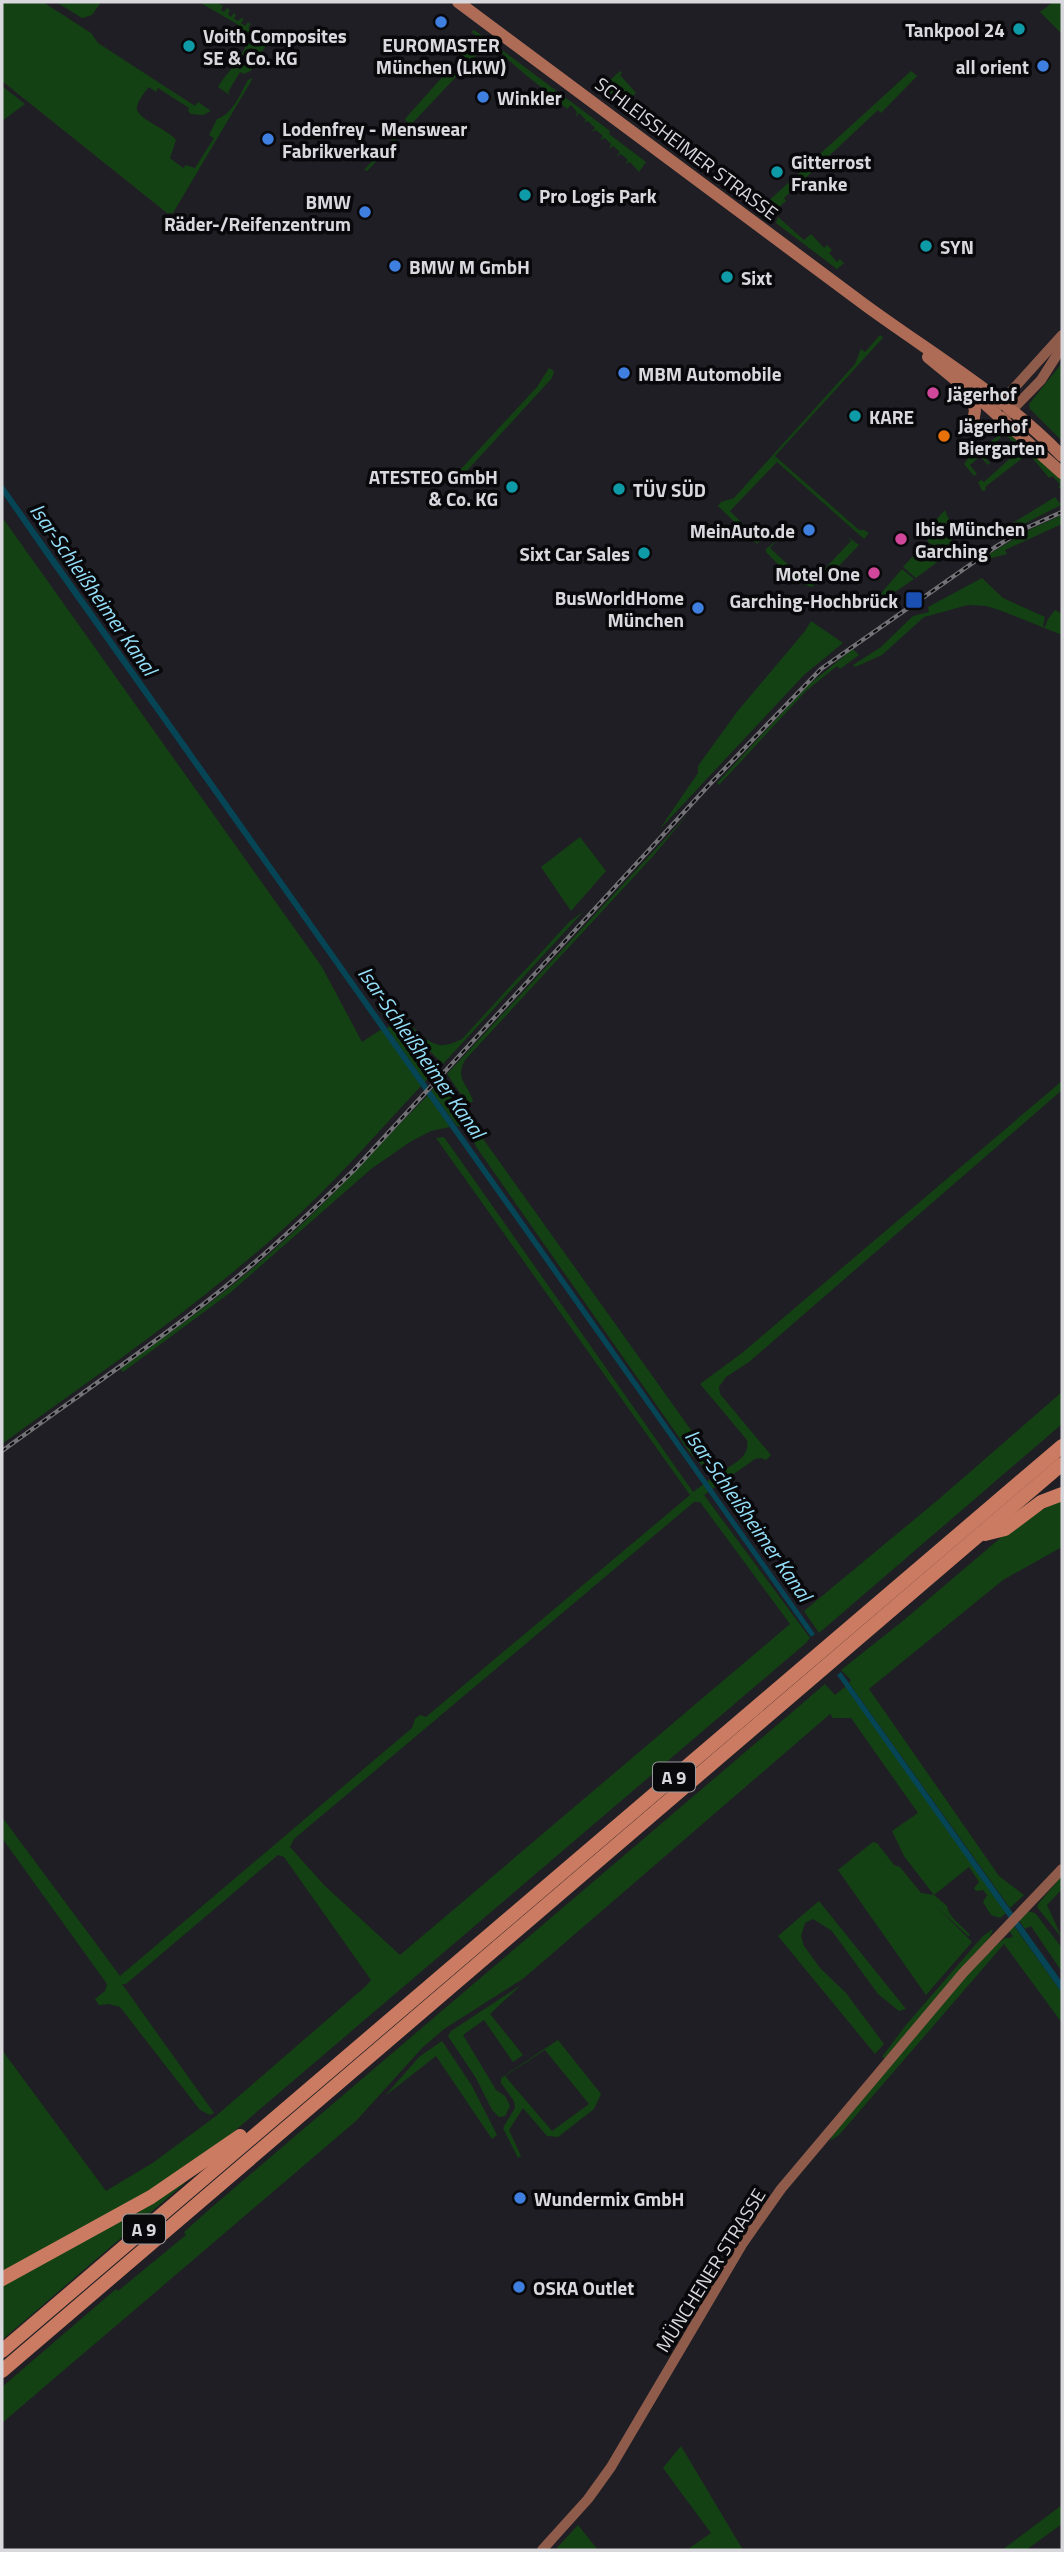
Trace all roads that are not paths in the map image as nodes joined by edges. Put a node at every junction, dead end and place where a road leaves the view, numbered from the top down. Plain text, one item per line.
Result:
1 (458, 2) edge
2 (893, 325) junction
3 (1062, 335) edge
4 (1062, 347) edge
5 (969, 390) junction
6 (1002, 411) junction
7 (972, 430) dead end
8 (1062, 456) edge
9 (1062, 473) edge
10 (1062, 1446) edge
11 (1062, 1464) edge
12 (1062, 1494) edge
13 (980, 1535) junction
14 (1062, 1869) edge
15 (286, 2108) junction
16 (2, 2279) edge
17 (2, 2351) edge
18 (2, 2371) edge
19 (542, 2550) edge

1 - 2 main road, SCHLEISSHEIMER STRASSE
2 - 5 main road, SCHLEISSHEIMER STRASSE
2 - 6 main road, SCHLEISSHEIMER STRASSE
3 - 6 main road
4 - 6 main road
5 - 6 main road, SCHLEISSHEIMER STRASSE
5 - 7 main road
6 - 8 main road, SCHLEISSHEIMER STRASSE
6 - 9 main road, SCHLEISSHEIMER STRASSE
10 - 15 highway, A 9
11 - 13 highway, A 9
12 - 13 highway
13 - 18 highway, A 9
14 - 19 main road, MÜNCHENER STRASSE
15 - 16 highway
15 - 17 highway, A 9

